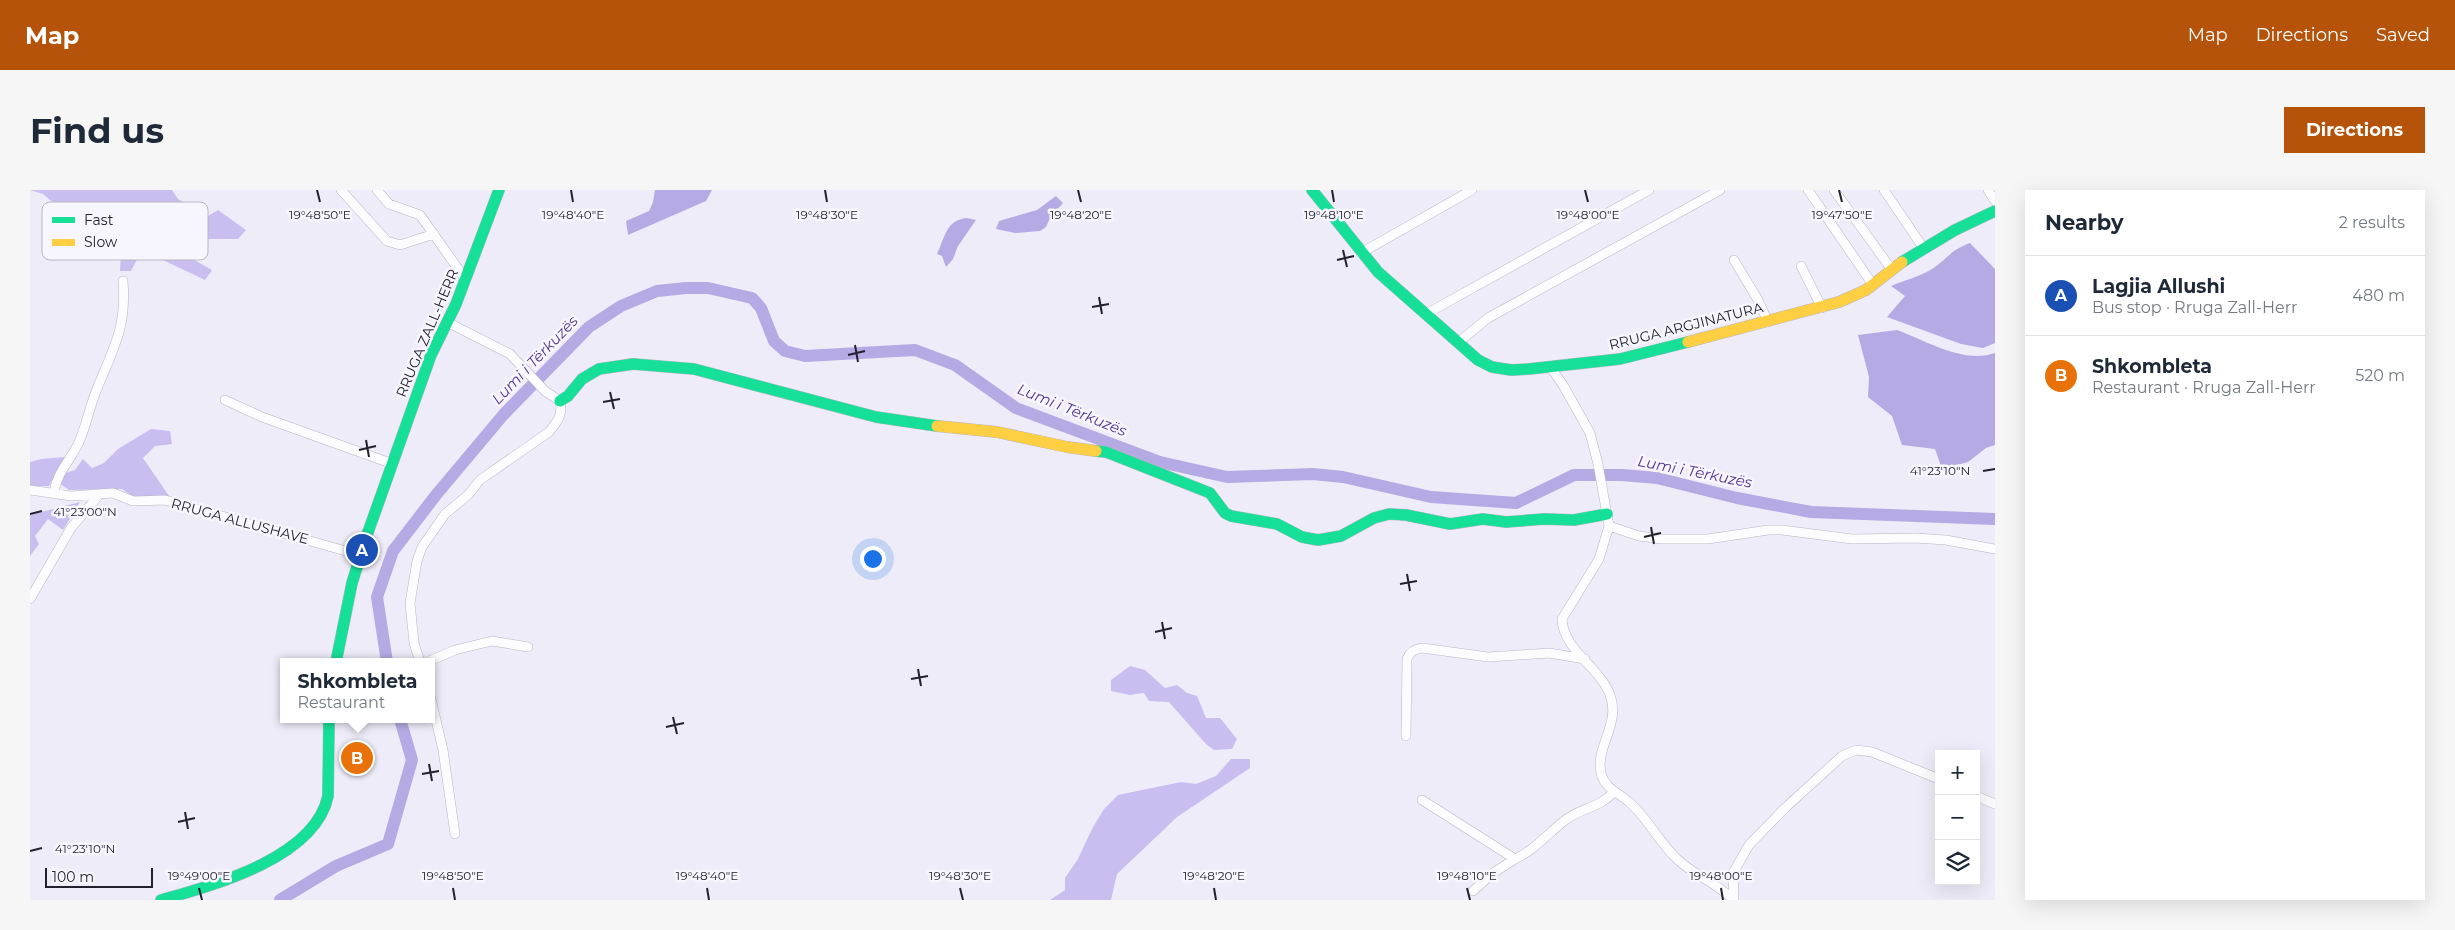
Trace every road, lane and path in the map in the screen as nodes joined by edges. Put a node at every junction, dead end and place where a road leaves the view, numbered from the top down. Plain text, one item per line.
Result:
1 (341, 190) edge
2 (377, 190) edge
3 (499, 190) edge
4 (1312, 190) edge
5 (1472, 190) edge
6 (1649, 190) edge
7 (1720, 190) edge
8 (1808, 190) edge
9 (1834, 190) edge
10 (1884, 190) edge
11 (1988, 190) edge
12 (1995, 201) edge
13 (1995, 211) edge
14 (434, 234) junction
15 (1924, 249) junction
16 (1361, 253) junction
17 (1734, 260) dead end
18 (1801, 266) dead end
19 (1892, 270) junction
20 (466, 280) junction
21 (123, 281) dead end
22 (1873, 285) junction
23 (1822, 308) junction
24 (1426, 314) junction
25 (447, 322) junction
26 (1768, 322) junction
27 (1460, 341) junction
28 (1551, 368) junction
29 (225, 400) dead end
30 (560, 400) junction
31 (393, 464) junction
32 (30, 490) edge
33 (54, 492) junction
34 (99, 495) junction
35 (1608, 520) junction
36 (1995, 549) edge
37 (360, 555) junction
38 (30, 599) edge
39 (528, 647) dead end
40 (337, 658) edge
41 (419, 658) edge
42 (435, 659) edge
43 (1585, 659) junction
44 (435, 716) edge
45 (329, 723) edge
46 (1406, 736) dead end
47 (1935, 777) edge
48 (1614, 792) junction
49 (1980, 798) edge
50 (1422, 800) dead end
51 (1995, 804) edge
52 (455, 834) dead end
53 (1515, 859) junction
54 (1733, 873) junction
55 (1718, 886) junction
56 (1472, 891) dead end
57 (161, 900) edge
58 (1734, 900) edge

1 - 14 street
2 - 14 street
3 - 20 street, RRUGA ZALL-HERR
4 - 16 street, RRUGA ARGJINATURA
5 - 16 street
6 - 24 street
7 - 27 street
8 - 22 street
9 - 19 street
10 - 15 street
11 - 12 street
13 - 15 street, RRUGA ARGJINATURA
14 - 20 street
15 - 19 street, RRUGA ARGJINATURA
16 - 24 street, RRUGA ARGJINATURA
17 - 26 street
18 - 23 street
19 - 22 street, RRUGA ARGJINATURA
20 - 25 street, RRUGA ZALL-HERR
21 - 33 street
22 - 23 street, RRUGA ARGJINATURA
23 - 26 street, RRUGA ARGJINATURA
24 - 27 street, RRUGA ARGJINATURA
25 - 30 street
25 - 31 street, RRUGA ZALL-HERR
26 - 28 street, RRUGA ARGJINATURA
27 - 28 street, RRUGA ARGJINATURA
28 - 35 street
29 - 31 street
30 - 35 street
30 - 41 street
31 - 37 street, RRUGA ZALL-HERR
32 - 33 street, RRUGA ALLUSHAVE
33 - 34 street, RRUGA ALLUSHAVE
34 - 37 street, RRUGA ALLUSHAVE
34 - 38 street
35 - 36 street
35 - 43 street
37 - 40 street, RRUGA ZALL-HERR
39 - 42 street
43 - 46 street
43 - 48 street
44 - 52 street
45 - 57 street
47 - 54 street
48 - 53 street
48 - 55 street
49 - 51 street
50 - 53 street
53 - 56 street
54 - 55 street
54 - 58 street
55 - 58 street

